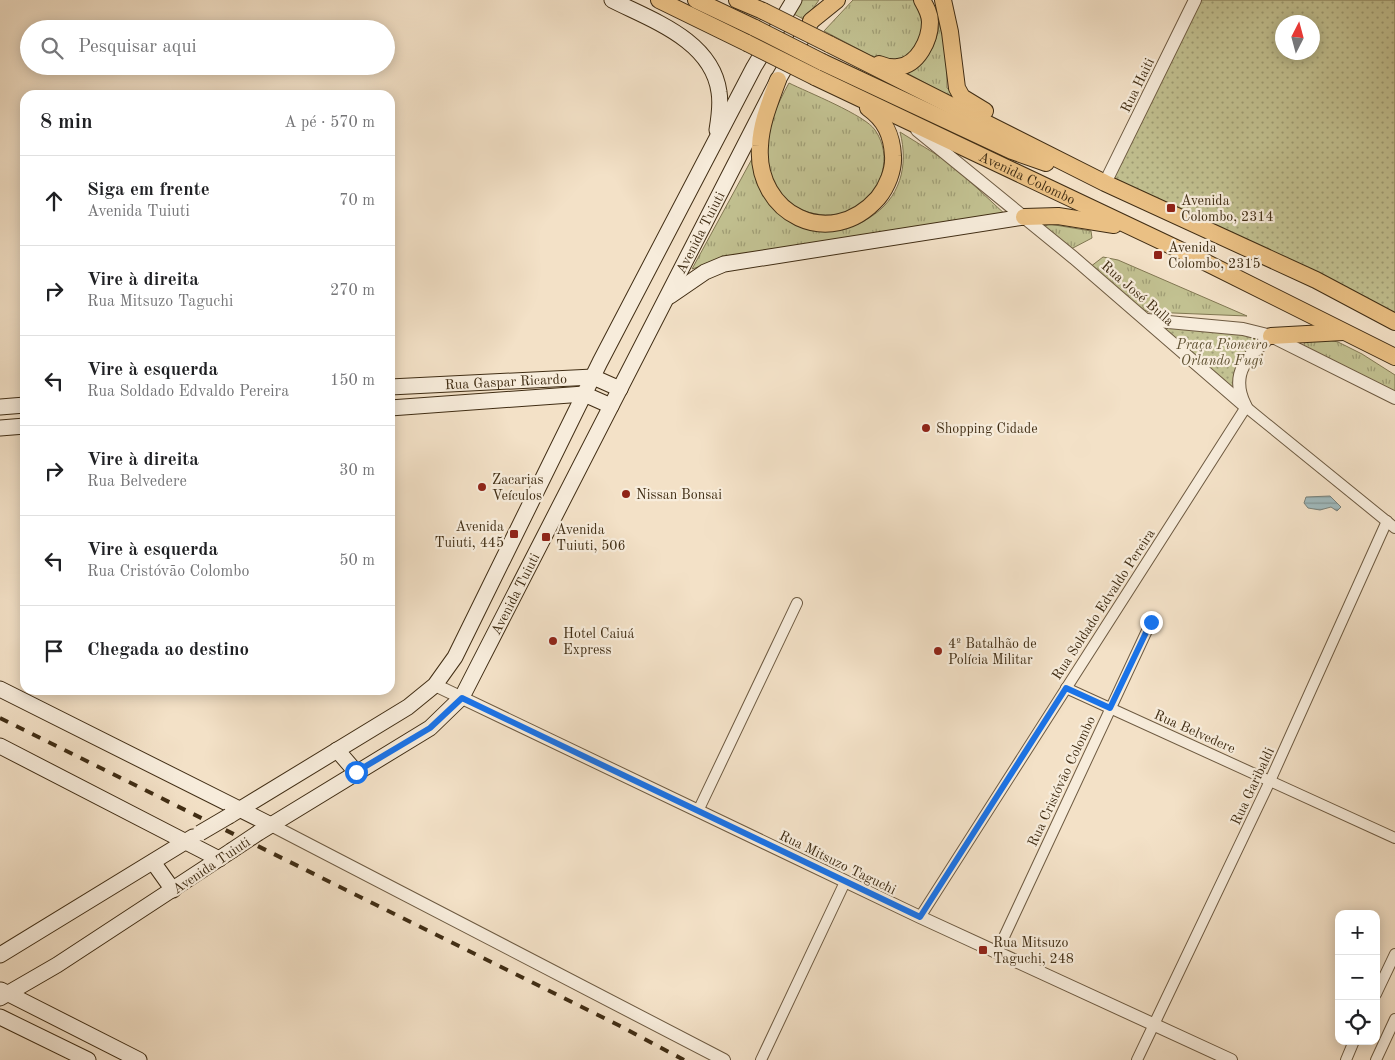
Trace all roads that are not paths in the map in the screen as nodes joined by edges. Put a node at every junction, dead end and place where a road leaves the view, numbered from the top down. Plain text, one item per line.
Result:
1 (612, 0) edge
2 (659, 0) edge
3 (696, 0) edge
4 (737, 0) edge
5 (794, 0) edge
6 (825, 0) edge
7 (837, 0) edge
8 (922, 0) edge
9 (942, 0) edge
10 (1196, 0) edge
11 (812, 21) junction
12 (860, 59) junction
13 (778, 80) junction
14 (843, 91) junction
15 (906, 121) junction
16 (714, 144) junction
17 (1104, 183) junction
18 (1024, 217) junction
19 (1131, 228) junction
20 (1316, 280) junction
21 (667, 299) junction
22 (1395, 314) edge
23 (1146, 320) junction
24 (1395, 322) edge
25 (1344, 332) junction
26 (1271, 336) junction
27 (1395, 357) edge
28 (593, 377) junction
29 (542, 380) junction
30 (395, 387) edge
31 (620, 389) junction
32 (584, 394) junction
33 (544, 396) junction
34 (1395, 398) edge
35 (20, 405) edge
36 (611, 406) junction
37 (0, 407) edge
38 (1246, 407) junction
39 (395, 408) edge
40 (20, 426) edge
41 (0, 428) edge
42 (1391, 524) edge
43 (797, 603) dead end
44 (1151, 622) dead end
45 (435, 685) junction
46 (1066, 688) junction
47 (0, 689) edge
48 (462, 698) junction
49 (1110, 708) junction
50 (0, 746) edge
51 (337, 750) junction
52 (356, 772) junction
53 (1270, 780) junction
54 (698, 811) junction
55 (234, 813) junction
56 (264, 829) junction
57 (194, 837) junction
58 (1395, 838) edge
59 (225, 855) junction
60 (153, 862) junction
61 (845, 882) junction
62 (173, 890) junction
63 (920, 917) junction
64 (998, 952) junction
65 (1395, 954) edge
66 (0, 955) edge
67 (1380, 986) edge
68 (3, 993) edge
69 (0, 1017) edge
70 (1395, 1019) edge
71 (1154, 1025) junction
72 (1352, 1045) edge
73 (88, 1060) edge
74 (139, 1060) edge
75 (724, 1060) edge
76 (761, 1060) edge
77 (1138, 1060) edge
78 (1231, 1060) edge
79 (1346, 1060) edge
80 (1376, 1060) edge

1 - 16 main road
2 - 14 main road, Avenida Colombo, bridge
3 - 17 main road, Avenida Colombo, bridge
4 - 12 main road, Avenida Colombo, bridge
5 - 16 main road, Avenida Tuiuti
6 - 11 main road, Avenida Tuiuti
7 - 11 main road
8 - 12 main road
9 - 17 main road
10 - 17 street, Rua Haiti
11 - 13 main road, Avenida Tuiuti
12 - 17 main road, Avenida Colombo
13 - 14 main road
13 - 21 main road, Avenida Tuiuti
14 - 15 main road, Avenida Colombo
15 - 18 street, Rua José Bulla
15 - 19 main road, Avenida Colombo
16 - 28 main road, Avenida Tuiuti
17 - 20 main road, Avenida Colombo
18 - 19 main road
18 - 21 main road
18 - 23 street, Rua José Bulla
19 - 25 main road, Avenida Colombo
20 - 22 main road
20 - 24 main road, Avenida Colombo
21 - 31 main road, Avenida Tuiuti
23 - 26 street
23 - 38 street, Rua José Bulla
25 - 26 main road
25 - 27 main road, Avenida Colombo
26 - 34 street
26 - 38 street
28 - 29 main road, Rua Gaspar Ricardo
28 - 31 main road, Rua Gaspar Ricardo
28 - 32 main road, Avenida Tuiuti
29 - 30 main road, Rua Gaspar Ricardo
29 - 33 main road
31 - 36 main road, Avenida Tuiuti
32 - 33 main road, Rua Gaspar Ricardo
32 - 36 main road, Rua Gaspar Ricardo
32 - 45 main road, Avenida Tuiuti
33 - 39 main road, Rua Gaspar Ricardo
35 - 37 main road
36 - 48 main road, Avenida Tuiuti
38 - 42 street, Rua José Bulla
38 - 46 street, Rua Soldado Edvaldo Pereira
40 - 41 main road
42 - 53 street, Rua Garibaldi
43 - 54 street
44 - 49 street, Rua Cristóvão Colombo
45 - 48 street, Rua Mitsuzo Taguchi
45 - 51 main road, Avenida Tuiuti
46 - 49 street, Rua Belvedere
46 - 63 street, Rua Soldado Edvaldo Pereira
47 - 55 main road
48 - 52 main road, Avenida Tuiuti
48 - 54 street, Rua Mitsuzo Taguchi
49 - 53 street, Rua Belvedere
49 - 64 street, Rua Cristóvão Colombo
50 - 57 main road
51 - 52 main road
51 - 55 main road, Avenida Tuiuti
52 - 56 main road, Avenida Tuiuti
53 - 58 street, Rua Belvedere
53 - 71 street, Rua Garibaldi
54 - 61 street, Rua Mitsuzo Taguchi
55 - 56 main road
55 - 57 main road, Avenida Tuiuti, bridge
56 - 59 main road, Avenida Tuiuti, bridge
56 - 75 street
57 - 59 main road
57 - 60 main road, Avenida Tuiuti
59 - 62 main road, Avenida Tuiuti
60 - 62 main road
60 - 66 main road, Avenida Tuiuti
61 - 63 street, Rua Mitsuzo Taguchi
61 - 76 street
62 - 68 main road, Avenida Tuiuti
63 - 64 street, Rua Mitsuzo Taguchi
64 - 71 street, Rua Mitsuzo Taguchi
65 - 67 street
68 - 74 main road
69 - 73 main road
70 - 80 street
71 - 77 street, Rua Garibaldi
71 - 78 street, Rua Mitsuzo Taguchi
72 - 79 street

